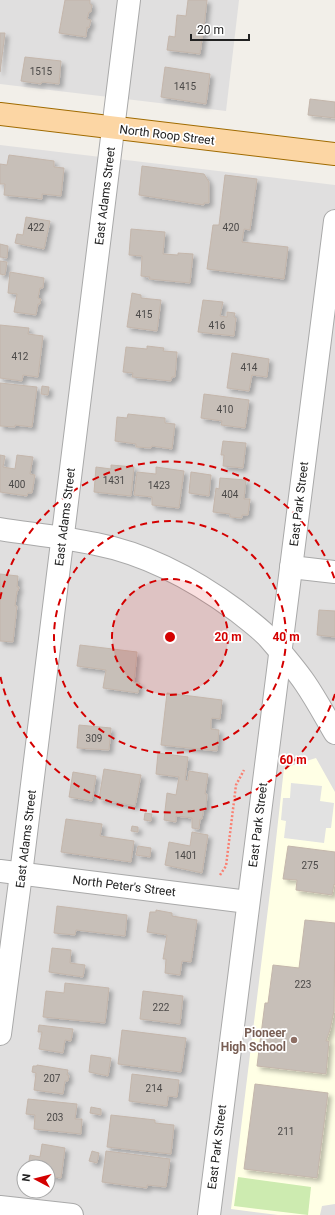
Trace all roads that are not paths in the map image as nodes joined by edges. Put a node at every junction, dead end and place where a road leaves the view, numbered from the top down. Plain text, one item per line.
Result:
1 (129, 0) edge
2 (0, 114) edge
3 (113, 128) junction
4 (335, 154) edge
5 (335, 221) edge
6 (0, 529) edge
7 (62, 538) junction
8 (291, 567) junction
9 (335, 572) edge
10 (281, 653) junction
11 (335, 733) edge
12 (0, 871) edge
13 (21, 874) junction
14 (248, 902) junction
15 (0, 1034) edge
16 (0, 1207) edge
17 (72, 1215) edge
18 (209, 1215) edge

1 - 3 street, East Adams Street
2 - 3 main road, North Roop Street
3 - 4 main road, North Roop Street
3 - 7 street, East Adams Street
5 - 8 street, East Park Street
6 - 7 street
7 - 10 street
7 - 13 street, East Adams Street
8 - 9 street
8 - 10 street, East Park Street
10 - 11 street
10 - 14 street, East Park Street
12 - 13 street, North Peter's Street
13 - 14 street, North Peter's Street
13 - 15 street, East Adams Street
14 - 18 street, East Park Street
16 - 17 street

